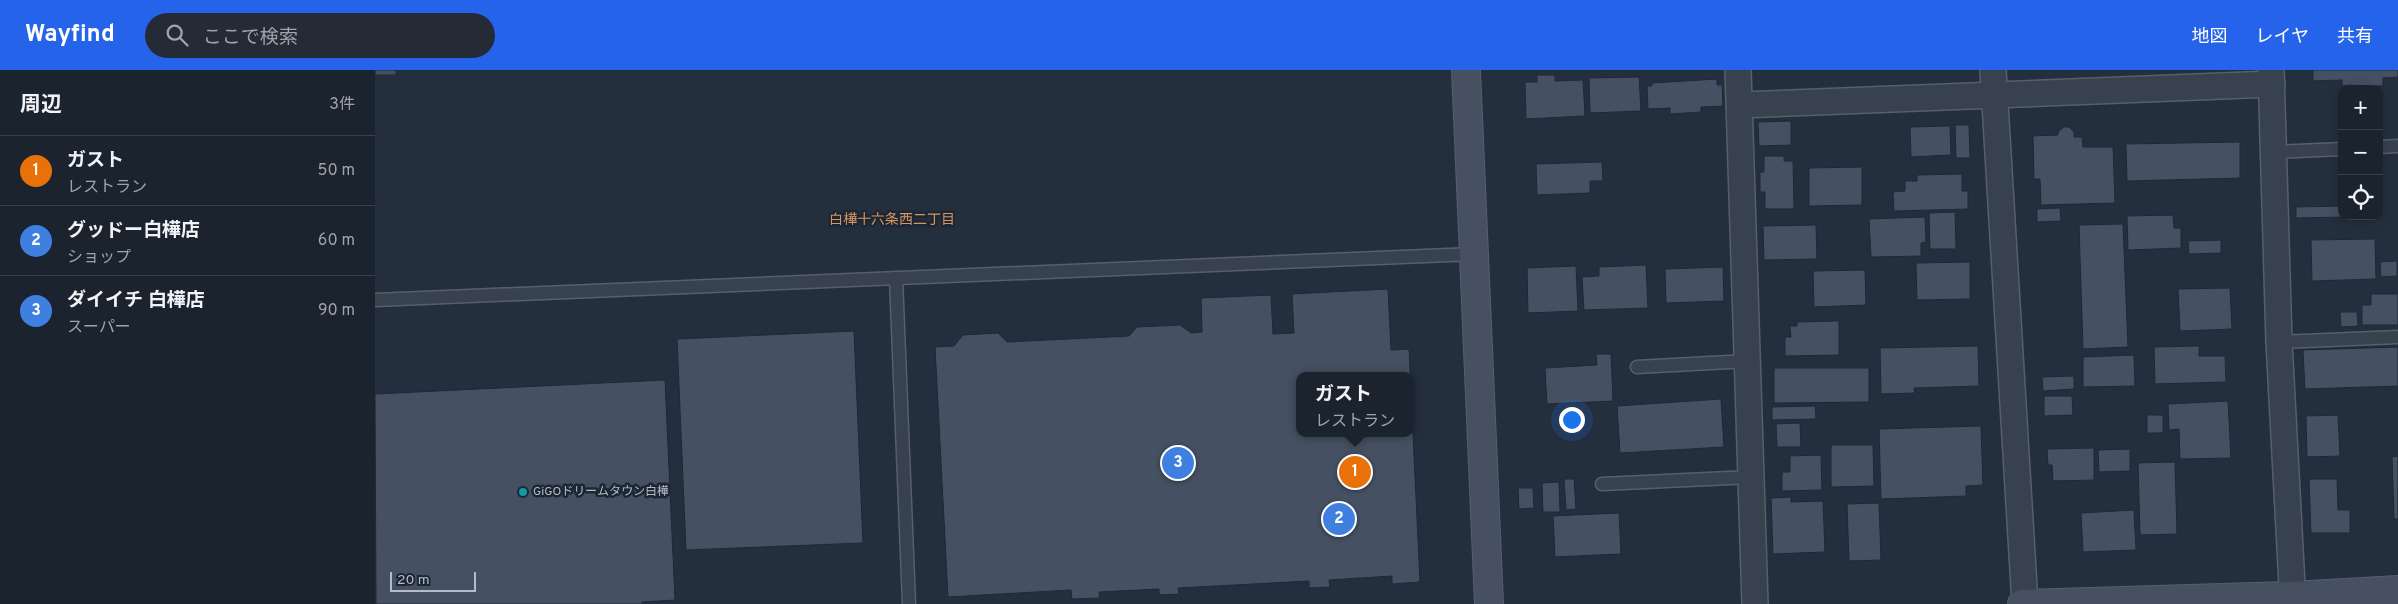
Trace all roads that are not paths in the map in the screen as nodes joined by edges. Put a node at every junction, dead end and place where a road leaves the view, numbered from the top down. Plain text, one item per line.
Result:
1 (1466, 70) edge
2 (1739, 70) edge
3 (1993, 70) edge
4 (2271, 77) edge
5 (1994, 96) junction
6 (1741, 105) junction
7 (2398, 146) edge
8 (2383, 147) edge
9 (2338, 149) edge
10 (2274, 152) junction
11 (1473, 254) junction
12 (896, 278) junction
13 (375, 300) edge
14 (2398, 337) edge
15 (2279, 342) junction
16 (1747, 361) junction
17 (1637, 367) dead end
18 (1751, 477) junction
19 (1602, 484) dead end
20 (2398, 590) edge
21 (2293, 600) edge
22 (909, 604) edge
23 (1489, 604) edge
24 (1755, 604) edge
25 (2024, 604) edge

1 - 11 street
2 - 6 street
3 - 5 street
4 - 5 street
4 - 10 street
5 - 6 street
5 - 25 street
6 - 16 street
7 - 8 lane
9 - 10 lane
10 - 15 street
11 - 12 lane
11 - 23 street
12 - 13 lane
12 - 22 lane
14 - 15 lane
15 - 21 street
16 - 17 lane
16 - 18 street
18 - 19 lane
18 - 24 street
20 - 21 street
21 - 25 street

